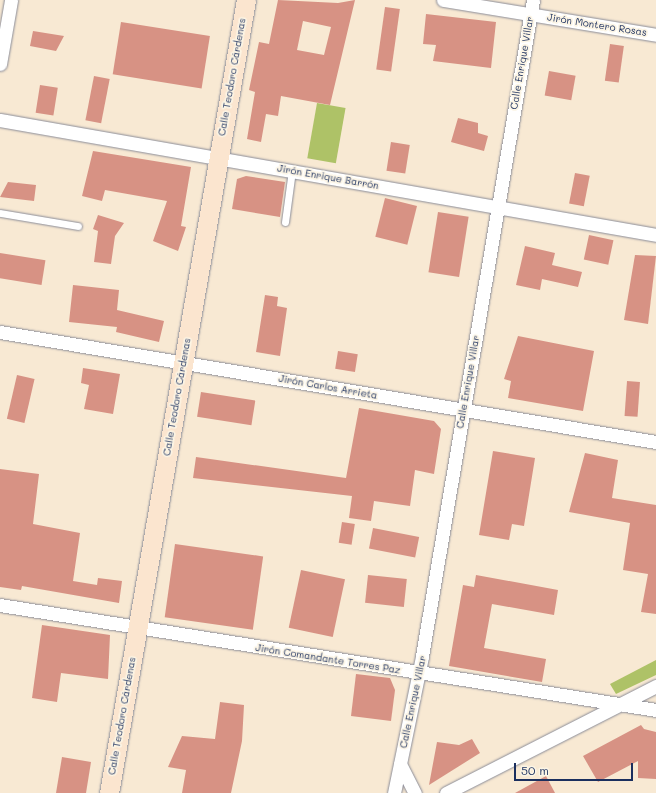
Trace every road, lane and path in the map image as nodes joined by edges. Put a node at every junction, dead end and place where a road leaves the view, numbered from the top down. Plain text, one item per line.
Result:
1 (11, 0) edge
2 (246, 0) edge
3 (443, 0) edge
4 (533, 0) edge
5 (530, 14) junction
6 (656, 35) edge
7 (0, 64) edge
8 (0, 120) edge
9 (219, 158) junction
10 (292, 170) junction
11 (498, 207) junction
12 (0, 214) edge
13 (285, 222) dead end
14 (78, 226) dead end
15 (656, 235) edge
16 (0, 332) edge
17 (183, 363) junction
18 (464, 410) junction
19 (656, 442) edge
20 (0, 606) edge
21 (137, 630) junction
22 (419, 673) junction
23 (656, 686) edge
24 (621, 703) junction
25 (656, 710) edge
26 (400, 764) junction
27 (109, 793) edge
28 (394, 793) edge
29 (415, 793) edge
30 (446, 793) edge

1 - 7 street
2 - 9 street, Calle Teodoro Cárdenas
3 - 5 street, Jirón Montero Rosas
4 - 5 street, Calle Enrique Villar
5 - 6 street, Jirón Montero Rosas
5 - 11 street, Calle Enrique Villar
8 - 9 street, Jirón Enrique Barrón
9 - 10 street, Jirón Enrique Barrón
9 - 17 street, Calle Teodoro Cárdenas
10 - 11 street, Jirón Enrique Barrón
10 - 13 lane
11 - 15 street, Jirón Enrique Barrón
11 - 18 street, Calle Enrique Villar
12 - 14 lane
16 - 17 street, Jirón Carlos Arrieta
17 - 18 street, Jirón Carlos Arrieta
17 - 21 street, Calle Teodoro Cárdenas
18 - 19 street, Jirón Carlos Arrieta
18 - 22 street, Calle Enrique Villar
20 - 21 street, Jirón Comandante Torres Paz
21 - 22 street, Jirón Comandante Torres Paz
21 - 27 street, Calle Teodoro Cárdenas
22 - 24 street, Jirón Comandante Torres Paz
22 - 26 street, Calle Enrique Villar
23 - 24 street
24 - 25 street, Jirón Comandante Torres Paz
24 - 30 street
26 - 28 street, Calle Enrique Villar
26 - 29 street

